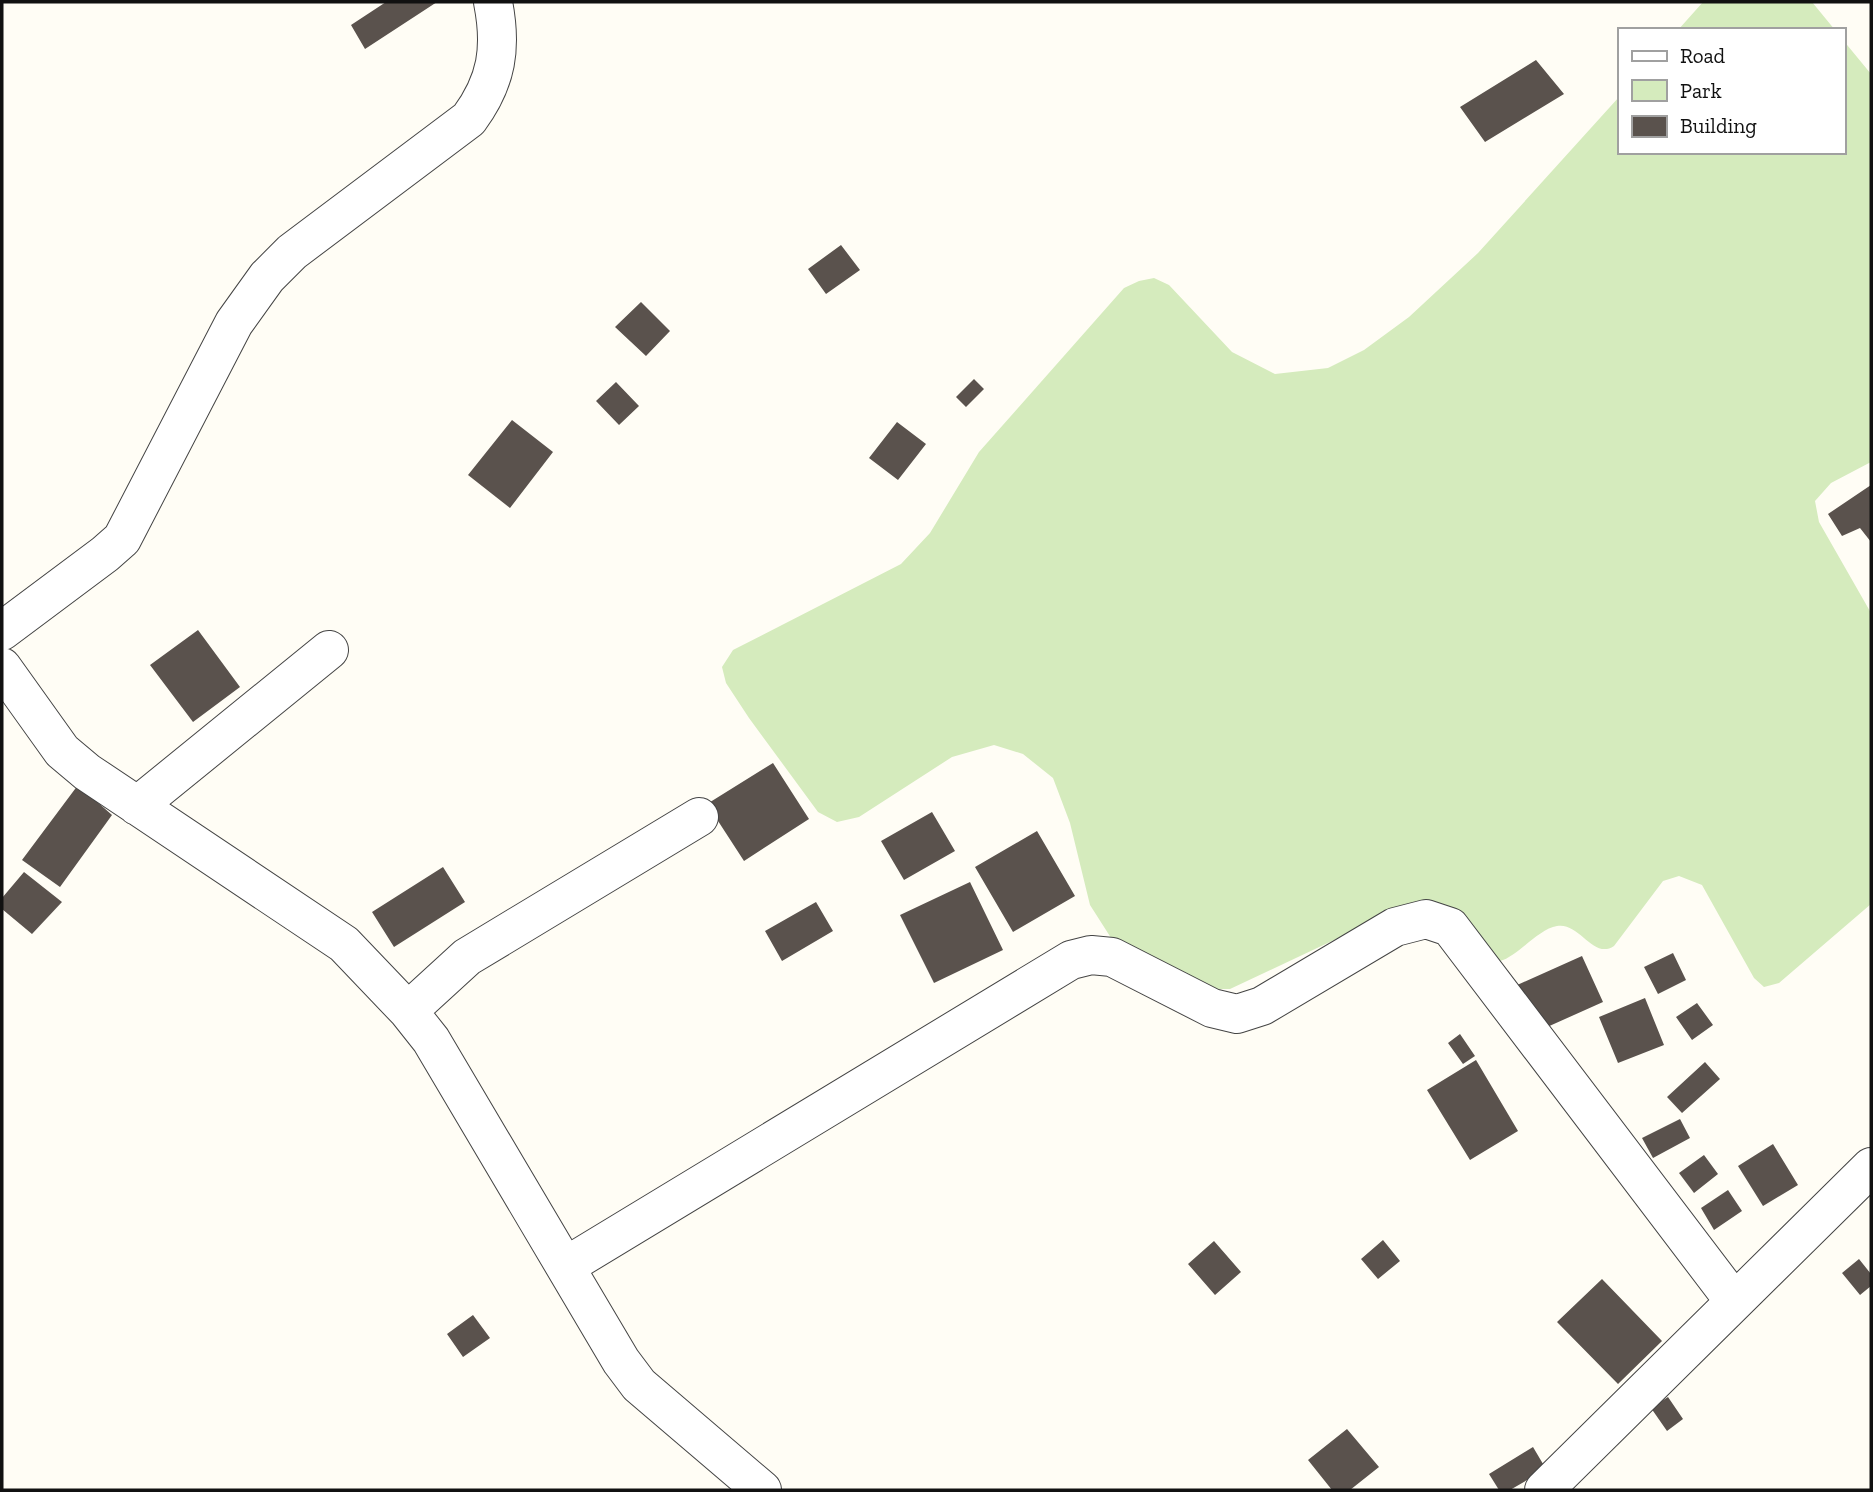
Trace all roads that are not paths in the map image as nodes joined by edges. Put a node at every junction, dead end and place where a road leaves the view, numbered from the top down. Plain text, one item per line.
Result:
1 (493, 2) edge
2 (2, 631) edge
3 (329, 650) dead end
4 (2, 667) edge
5 (137, 806) junction
6 (699, 817) dead end
7 (408, 1011) junction
8 (1871, 1167) edge
9 (566, 1266) junction
10 (1734, 1301) junction
11 (762, 1490) edge
12 (1544, 1490) edge

1 - 2 street
3 - 5 street
4 - 5 street
5 - 7 street
6 - 7 street
7 - 9 street
8 - 10 street
9 - 10 street
9 - 11 street
10 - 12 street

